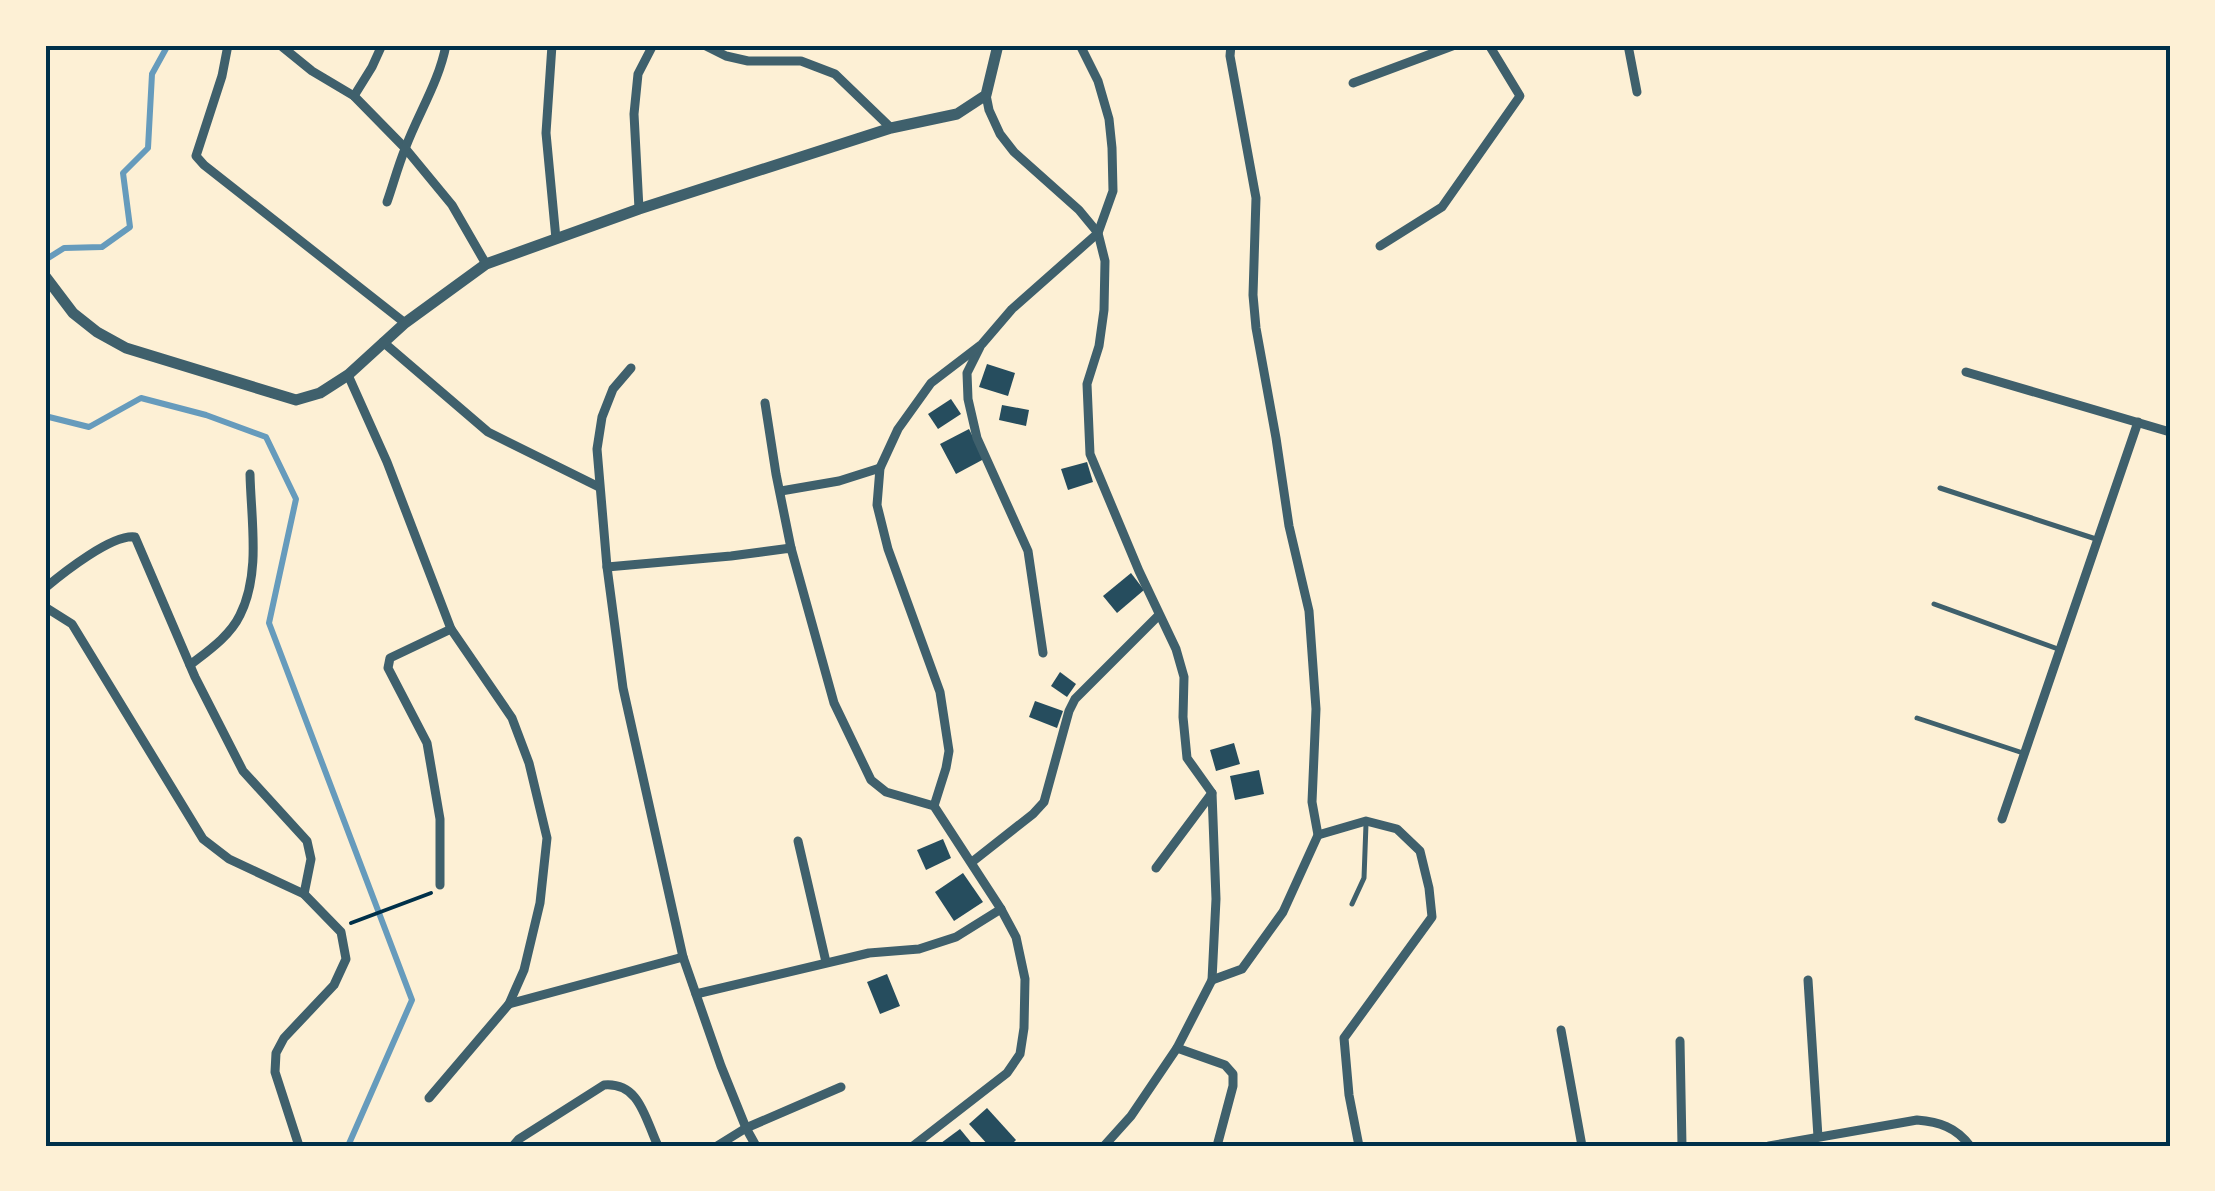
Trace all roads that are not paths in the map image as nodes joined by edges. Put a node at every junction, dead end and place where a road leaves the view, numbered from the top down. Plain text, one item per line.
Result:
1 (228, 45) edge
2 (280, 45) edge
3 (382, 45) edge
4 (446, 45) edge
5 (552, 45) edge
6 (653, 45) edge
7 (704, 45) edge
8 (998, 45) edge
9 (1080, 45) edge
10 (1231, 45) edge
11 (1455, 45) edge
12 (1489, 45) edge
13 (1628, 45) edge
14 (1353, 82) dead end
15 (1636, 92) dead end
16 (986, 95) junction
17 (354, 96) junction
18 (891, 128) junction
19 (405, 148) junction
20 (387, 202) dead end
21 (639, 210) junction
22 (1098, 234) junction
23 (556, 239) junction
24 (1380, 246) dead end
25 (486, 264) junction
26 (46, 278) edge
27 (405, 323) junction
28 (383, 342) junction
29 (982, 344) junction
30 (631, 368) dead end
31 (1966, 372) dead end
32 (348, 376) junction
33 (765, 403) dead end
34 (2138, 422) junction
35 (2170, 432) edge
36 (880, 468) junction
37 (250, 474) dead end
38 (599, 487) junction
39 (1940, 488) dead end
40 (781, 491) junction
41 (2098, 540) junction
42 (791, 548) junction
43 (607, 567) junction
44 (45, 588) edge
45 (1934, 604) dead end
46 (45, 607) edge
47 (1159, 614) junction
48 (451, 629) junction
49 (2060, 650) junction
50 (1042, 652) dead end
51 (190, 665) junction
52 (1917, 718) dead end
53 (2024, 753) junction
54 (1212, 793) junction
55 (934, 806) junction
56 (2002, 819) dead end
57 (1366, 820) junction
58 (1318, 835) junction
59 (798, 840) dead end
60 (972, 862) junction
61 (1156, 868) dead end
62 (440, 885) road end
63 (304, 894) junction
64 (1352, 904) dead end
65 (1001, 909) junction
66 (683, 956) junction
67 (826, 962) junction
68 (1212, 980) junction
69 (1808, 980) dead end
70 (696, 994) junction
71 (509, 1004) junction
72 (1560, 1030) dead end
73 (1680, 1040) dead end
74 (1177, 1048) junction
75 (841, 1088) dead end
76 (430, 1098) dead end
77 (746, 1128) junction
78 (1818, 1138) junction
79 (300, 1146) edge
80 (513, 1146) edge
81 (658, 1146) edge
82 (717, 1146) edge
83 (756, 1146) edge
84 (913, 1146) edge
85 (1104, 1146) edge
86 (1217, 1146) edge
87 (1359, 1146) edge
88 (1582, 1146) edge
89 (1682, 1146) edge
90 (1769, 1146) edge
91 (1970, 1146) edge

1 - 27 street
2 - 17 street
3 - 17 street
4 - 19 street
5 - 23 street
6 - 21 street
7 - 18 street
8 - 16 street
9 - 22 street
10 - 58 street
11 - 14 street
12 - 24 street
13 - 15 street
16 - 18 street
16 - 22 street
17 - 19 street
18 - 21 street
19 - 20 street
19 - 25 street
21 - 23 street
22 - 29 street
22 - 47 street
23 - 25 street
25 - 27 street
26 - 32 street
27 - 28 street
28 - 32 street
28 - 38 street
29 - 36 street
29 - 50 street
30 - 38 street
31 - 34 street
32 - 48 street
33 - 40 street
34 - 35 street
34 - 41 street
36 - 40 street
36 - 55 street
37 - 51 street
38 - 43 street
39 - 41 lane
40 - 42 street
41 - 49 street
42 - 43 street
42 - 55 street
43 - 66 street
44 - 51 street
45 - 49 lane
46 - 63 street
47 - 54 street
47 - 60 street
48 - 62 street
48 - 71 street
49 - 53 street
51 - 63 street
52 - 53 lane
53 - 56 street
54 - 61 street
54 - 68 street
55 - 60 street
57 - 58 street
57 - 64 lane
57 - 87 street
58 - 68 street
59 - 67 street
60 - 65 street
63 - 79 street
65 - 67 street
65 - 84 street
66 - 70 street
66 - 71 street
67 - 70 street
68 - 74 street
69 - 78 street
70 - 77 street
71 - 76 street
72 - 88 street
73 - 89 street
74 - 85 street
74 - 86 street
75 - 77 street
77 - 82 street
77 - 83 street
78 - 90 street
78 - 91 street
80 - 81 street

